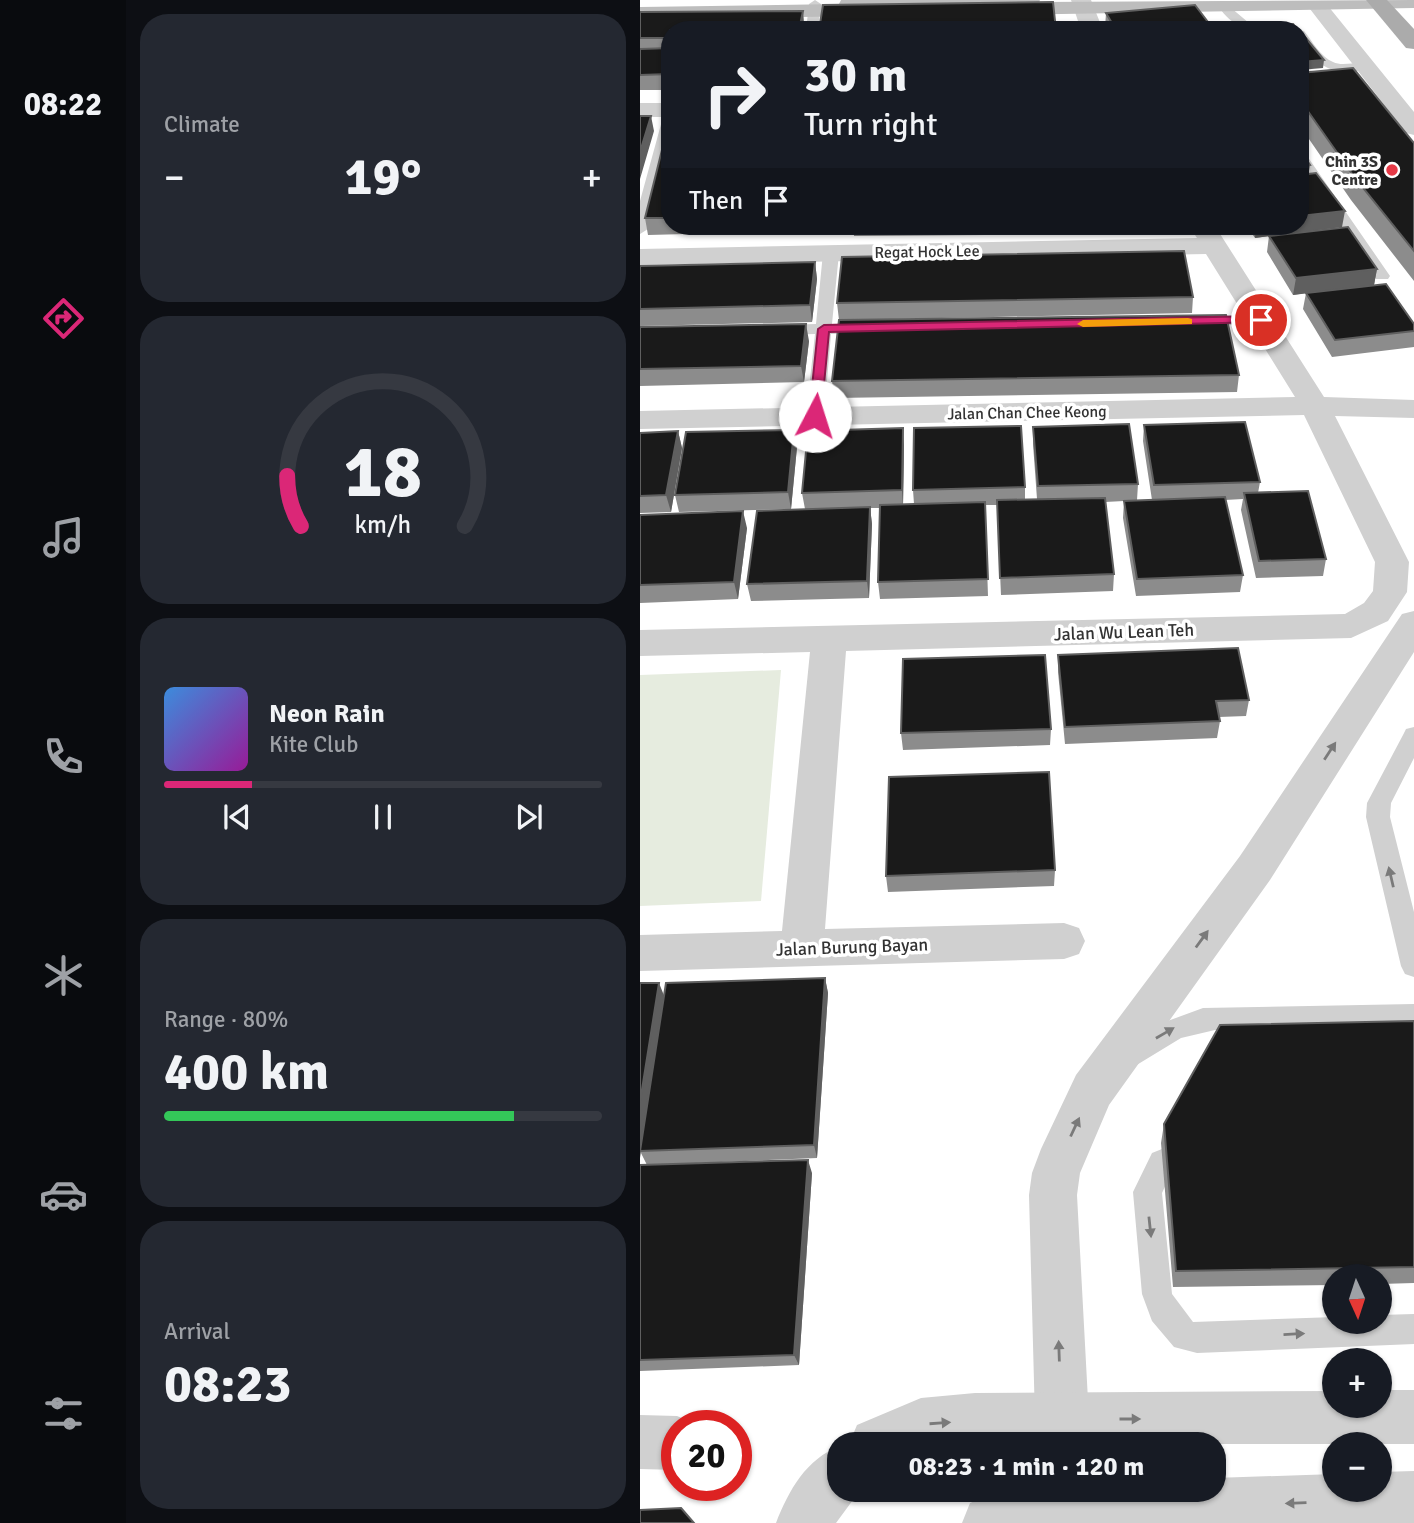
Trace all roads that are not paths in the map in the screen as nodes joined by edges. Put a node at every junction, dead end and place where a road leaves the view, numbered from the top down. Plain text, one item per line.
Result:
1 (1382, 2) edge
2 (1414, 2) edge
3 (1087, 3) edge
4 (1317, 5) junction
5 (1223, 6) junction
6 (640, 7) edge
7 (818, 10) edge
8 (640, 13) edge
9 (1090, 21) edge
10 (1233, 21) edge
11 (1414, 43) edge
12 (1309, 45) edge
13 (1370, 76) junction
14 (640, 110) edge
15 (661, 110) edge
16 (1414, 128) edge
17 (661, 151) edge
18 (1309, 169) edge
19 (640, 229) edge
20 (772, 235) edge
21 (813, 235) edge
22 (1208, 236) edge
23 (819, 253) junction
24 (769, 255) junction
25 (640, 257) edge
26 (1382, 276) dead end
27 (1261, 320) junction
28 (1179, 321) edge
29 (892, 328) edge
30 (824, 329) junction
31 (758, 331) edge
32 (1315, 406) junction
33 (1414, 409) edge
34 (815, 416) junction
35 (640, 420) edge
36 (1414, 623) edge
37 (829, 640) junction
38 (640, 643) edge
39 (1414, 735) edge
40 (1064, 942) dead end
41 (802, 948) junction
42 (640, 953) edge
43 (1414, 966) edge
44 (1414, 1016) edge
45 (1092, 1090) junction
46 (1162, 1163) edge
47 (1414, 1329) edge
48 (1414, 1417) edge
49 (1062, 1419) junction
50 (903, 1432) edge
51 (640, 1442) edge
52 (661, 1443) edge
53 (827, 1486) edge
54 (1414, 1499) edge
55 (804, 1523) edge
56 (990, 1523) edge

1 - 2 main road
1 - 4 main road
1 - 11 main road
3 - 5 main road
3 - 7 main road
3 - 9 street
4 - 5 main road
4 - 13 street
5 - 10 lane
6 - 7 main road
7 - 8 main road
12 - 13 lane
13 - 16 street
14 - 15 street
17 - 19 lane
18 - 26 lane
20 - 24 street
21 - 23 street
22 - 23 street, Regat Hock Lee
22 - 27 street, Jalan Wu Lean Teh
23 - 24 street, Regat Hock Lee
23 - 30 lane
24 - 25 street, Regat Hock Lee
27 - 28 lane
27 - 32 street, Jalan Wu Lean Teh
29 - 30 lane
30 - 31 lane
30 - 34 lane
32 - 33 street, Jalan Chan Chee Keong
32 - 34 street, Jalan Chan Chee Keong
32 - 37 street, Jalan Wu Lean Teh
34 - 35 street, Jalan Chan Chee Keong
45 -> 36 street
37 - 38 street, Jalan Wu Lean Teh
37 - 41 street
43 -> 39 lane
40 - 41 street, Jalan Burung Bayan
41 - 42 street, Jalan Burung Bayan
45 -> 44 lane
49 -> 45 street
46 -> 47 lane
49 -> 48 street
50 -> 49 street
51 - 52 street
53 - 55 street
54 -> 56 street

